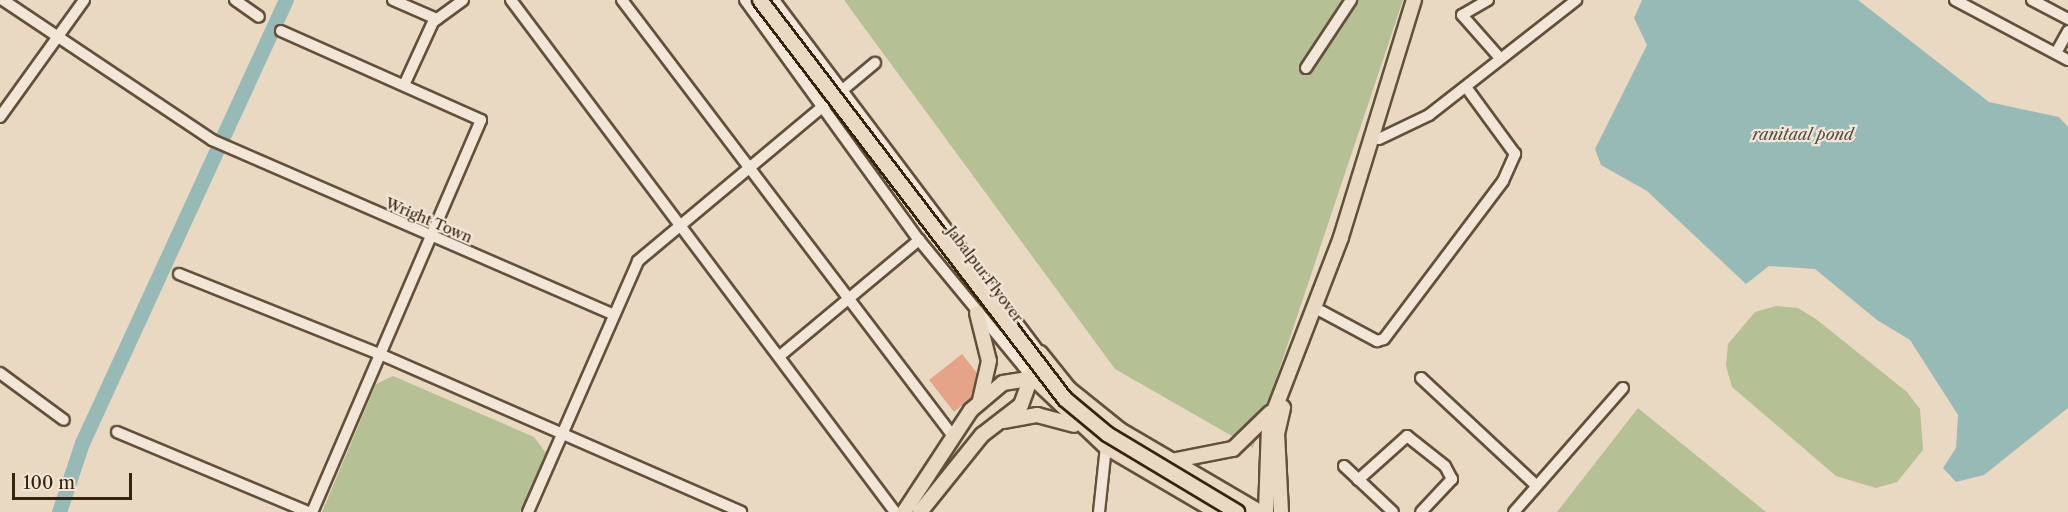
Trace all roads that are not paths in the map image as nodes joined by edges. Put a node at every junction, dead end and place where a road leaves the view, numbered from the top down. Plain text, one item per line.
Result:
1 (3, 0) edge
2 (84, 0) edge
3 (236, 0) edge
4 (393, 0) edge
5 (463, 0) edge
6 (511, 0) edge
7 (622, 0) edge
8 (745, 0) edge
9 (760, 0) edge
10 (774, 0) edge
11 (1351, 0) edge
12 (1414, 0) edge
13 (1423, 0) edge
14 (1488, 0) edge
15 (1576, 0) edge
16 (1955, 0) edge
17 (2032, 0) edge
18 (259, 17) dead end
19 (437, 19) junction
20 (2068, 19) edge
21 (281, 31) dead end
22 (2068, 31) edge
23 (56, 38) junction
24 (2056, 53) junction
25 (1499, 57) junction
26 (2068, 60) edge
27 (874, 63) dead end
28 (1306, 68) dead end
29 (405, 83) junction
30 (1466, 87) junction
31 (844, 92) junction
32 (824, 106) junction
33 (0, 117) edge
34 (1379, 139) junction
35 (747, 170) junction
36 (681, 225) junction
37 (432, 238) junction
38 (920, 240) junction
39 (179, 274) dead end
40 (846, 297) junction
41 (1321, 311) junction
42 (977, 313) junction
43 (613, 314) junction
44 (1040, 353) junction
45 (382, 355) junction
46 (781, 355) junction
47 (0, 373) edge
48 (1032, 377) junction
49 (1060, 378) junction
50 (1421, 378) dead end
51 (1623, 388) dead end
52 (979, 402) junction
53 (1275, 406) junction
54 (64, 420) dead end
55 (1003, 421) junction
56 (1082, 428) junction
57 (117, 432) dead end
58 (953, 436) junction
59 (562, 438) junction
60 (1106, 447) junction
61 (1171, 461) junction
62 (1344, 466) dead end
63 (1358, 480) junction
64 (1537, 486) junction
65 (310, 512) edge
66 (528, 512) edge
67 (741, 512) edge
68 (895, 512) edge
69 (904, 512) edge
70 (920, 512) edge
71 (1100, 512) edge
72 (1217, 512) edge
73 (1237, 512) edge
74 (1260, 512) edge
75 (1266, 512) edge
76 (1281, 512) edge
77 (1393, 512) edge
78 (1421, 512) edge
79 (1514, 512) edge

1 - 23 street, Wright Town
2 - 23 street
3 - 18 street
4 - 19 street
5 - 19 street
6 - 36 street
7 - 35 street
8 - 32 street
9 - 73 main road, Jabalpur Flyover, bridge
10 - 31 street
11 - 28 street
12 - 53 main road
13 - 34 main road
14 - 25 street
15 - 25 street
16 - 24 street
17 - 20 street
19 - 29 street
21 - 29 street
22 - 24 street
23 - 33 street
23 - 37 street, Wright Town
24 - 26 street
25 - 30 street
27 - 31 street
29 - 37 street
30 - 34 street
30 - 41 street
31 - 32 street
31 - 44 street
32 - 35 street
32 - 38 street
34 - 41 main road
35 - 36 street
35 - 40 street
36 - 43 street
36 - 46 street
37 - 43 street, Wright Town
37 - 45 street
38 - 40 street
38 - 42 street
39 - 45 street
40 - 46 street
40 - 58 street
41 - 76 main road
42 - 48 street
42 - 52 main road
43 - 59 street
44 - 48 main road
44 - 49 main road
45 - 59 street
45 - 65 street
46 - 68 street
47 - 54 street
48 - 49 main road
48 - 52 main road
48 - 55 main road
48 - 56 main road
49 - 61 main road
50 - 64 street
51 - 64 street
52 - 58 main road
53 - 61 main road
53 - 75 main road
55 - 56 main road
55 - 70 main road
56 - 60 main road
57 - 65 street
58 - 69 main road
59 - 66 street
59 - 67 street
60 - 71 street
60 - 72 main road
61 - 74 main road
62 - 63 street
63 - 77 street
63 - 78 street
64 - 79 street

